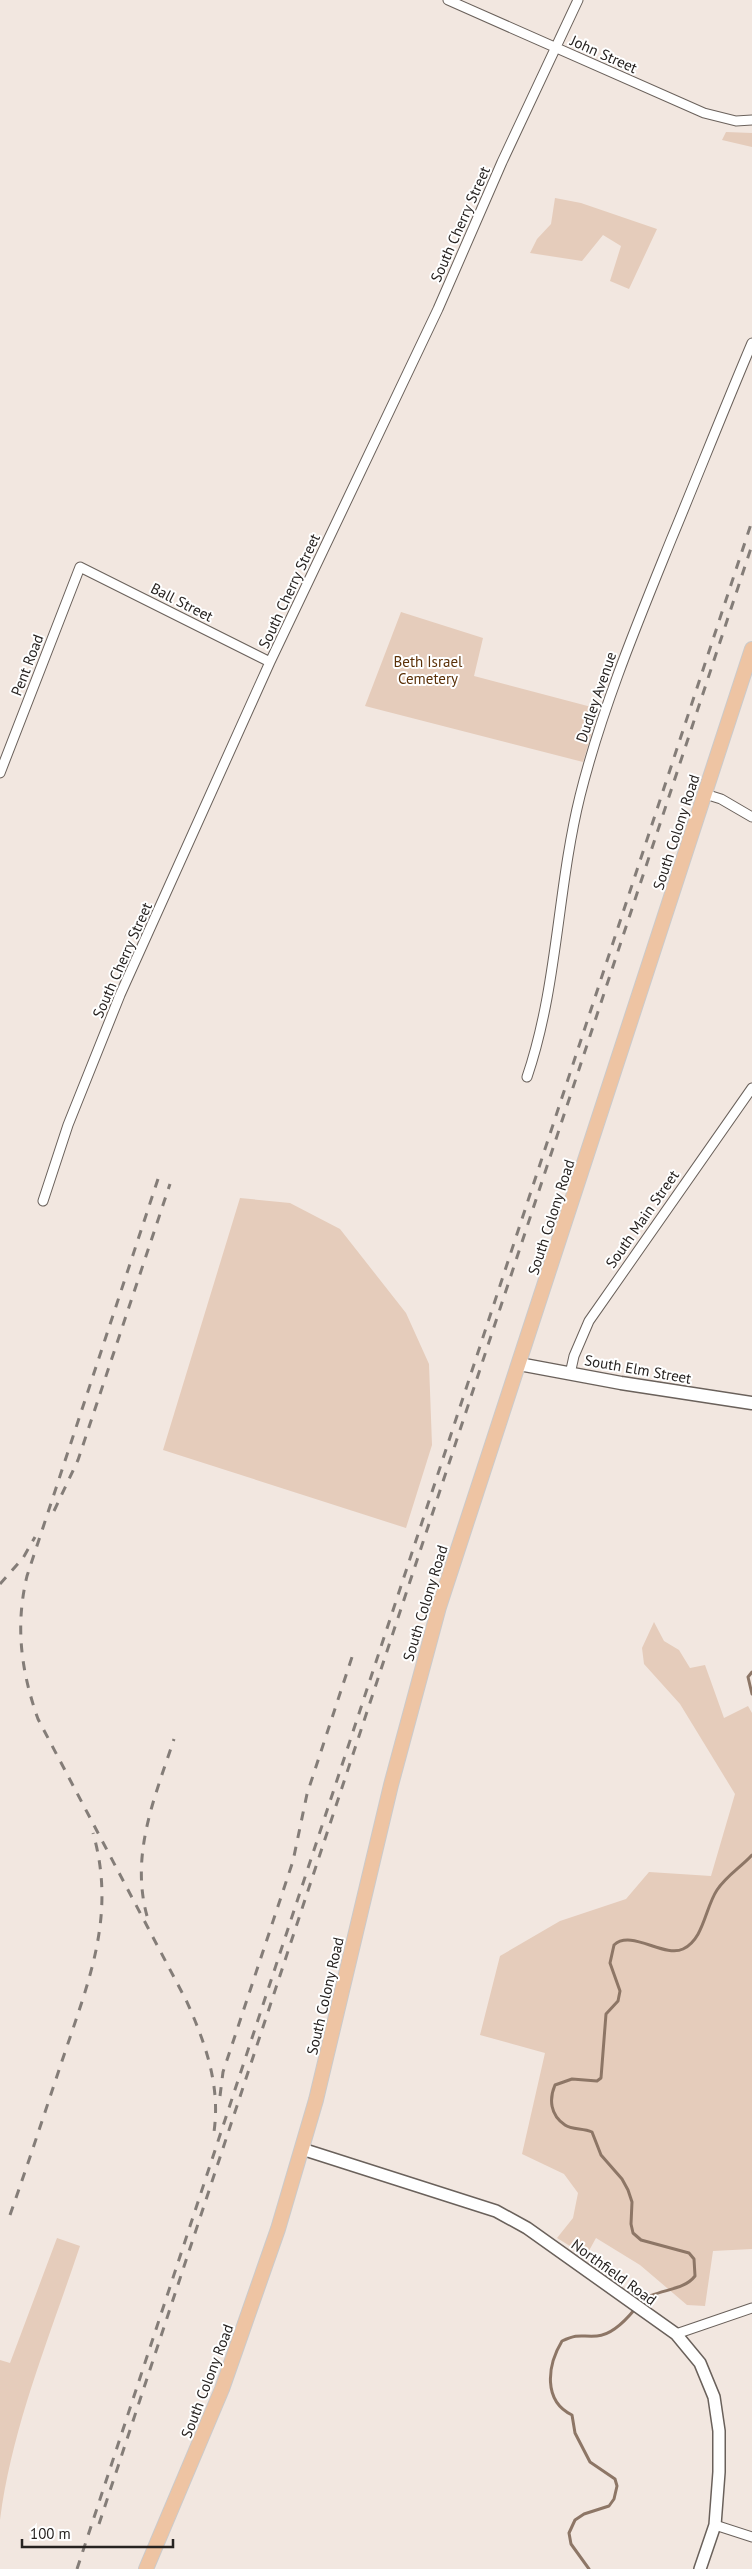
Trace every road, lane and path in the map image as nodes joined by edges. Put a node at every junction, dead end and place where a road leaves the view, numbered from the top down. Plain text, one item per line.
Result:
1 (448, 0) edge
2 (578, 0) edge
3 (557, 48) junction
4 (752, 120) edge
5 (752, 343) edge
6 (80, 567) joint
7 (752, 649) edge
8 (270, 662) junction
9 (748, 674) edge
10 (0, 774) edge
11 (705, 794) junction
12 (752, 817) edge
13 (526, 1078) dead end
14 (752, 1088) edge
15 (43, 1201) dead end
16 (519, 1364) junction
17 (570, 1374) junction
18 (752, 1403) edge
19 (302, 2149) junction
20 (752, 2308) edge
21 (676, 2334) junction
22 (715, 2525) junction
23 (752, 2537) edge
24 (146, 2569) edge
25 (700, 2569) edge

1 - 3 street, John Street
2 - 3 street, South Cherry Street
3 - 4 street, John Street
3 - 8 street, South Cherry Street
5 - 13 street, Dudley Avenue
6 - 8 street, Ball Street
6 - 10 street, Pent Road
7 - 9 main road, South Colony Road
8 - 15 street, South Cherry Street
9 - 11 main road, South Colony Road
11 - 12 street
11 - 16 main road, South Colony Road
14 - 17 street, South Main Street
16 - 17 main road, South Elm Street
16 - 19 main road, South Colony Road
17 - 18 main road, South Elm Street
19 - 21 street, Northfield Road
19 - 24 main road, South Colony Road
20 - 21 street
21 - 22 street, Northfield Road
22 - 23 street
22 - 25 street, Northfield Road

